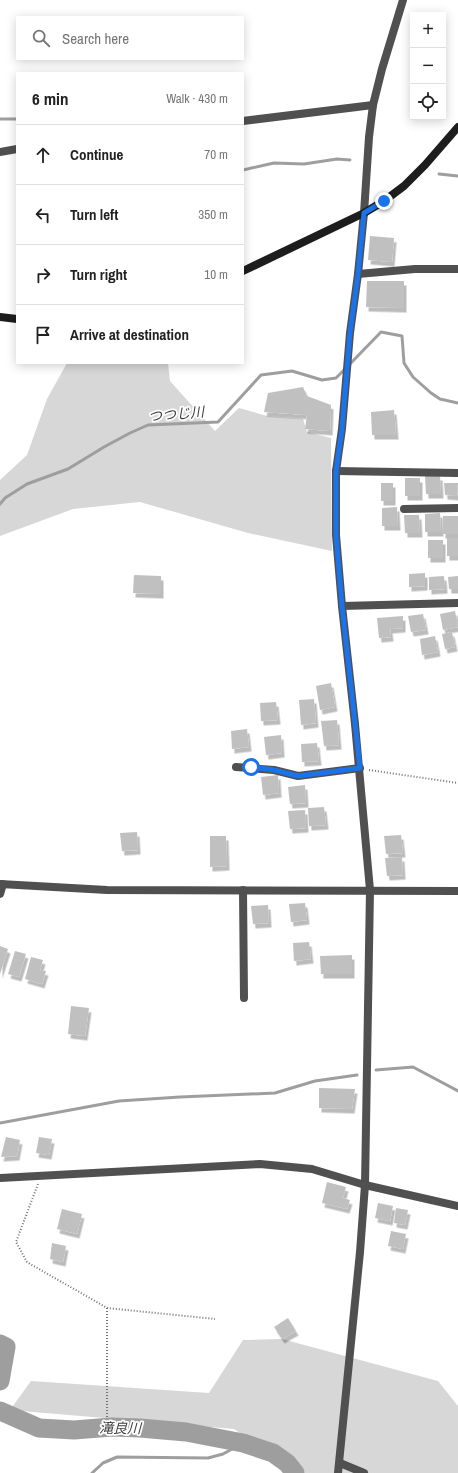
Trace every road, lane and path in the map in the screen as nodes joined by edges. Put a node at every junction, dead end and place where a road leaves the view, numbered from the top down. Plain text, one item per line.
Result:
1 (403, 0) edge
2 (372, 105) junction
3 (244, 121) edge
4 (458, 127) edge
5 (16, 150) edge
6 (0, 152) edge
7 (364, 213) junction
8 (458, 269) edge
9 (244, 270) edge
10 (358, 274) junction
11 (0, 317) edge
12 (16, 319) edge
13 (336, 471) junction
14 (458, 473) edge
15 (458, 508) edge
16 (404, 509) dead end
17 (458, 603) edge
18 (342, 606) junction
19 (236, 767) dead end
20 (360, 768) junction
21 (458, 783) edge
22 (1, 884) edge
23 (243, 890) junction
24 (370, 890) junction
25 (458, 891) edge
26 (0, 894) edge
27 (244, 998) dead end
28 (41, 1176) junction
29 (0, 1178) edge
30 (365, 1185) junction
31 (458, 1206) edge
32 (107, 1308) junction
33 (215, 1319) dead end
34 (107, 1418) dead end
35 (340, 1462) junction
36 (338, 1473) edge
37 (364, 1473) edge

1 - 2 street
2 - 3 street
2 - 7 street
4 - 7 main road
5 - 6 street
7 - 9 main road
7 - 10 street
8 - 10 street
10 - 13 street
11 - 12 main road
13 - 14 street
13 - 18 street
15 - 16 street
17 - 18 street
18 - 20 street
19 - 20 street
20 - 21 path
20 - 24 street
22 - 23 street
22 - 26 street
23 - 24 street
23 - 27 street
24 - 25 street
24 - 30 street
28 - 29 street
28 - 30 street
28 - 32 path
30 - 31 street
30 - 35 street
32 - 33 path
32 - 34 path
35 - 36 street
35 - 37 street

